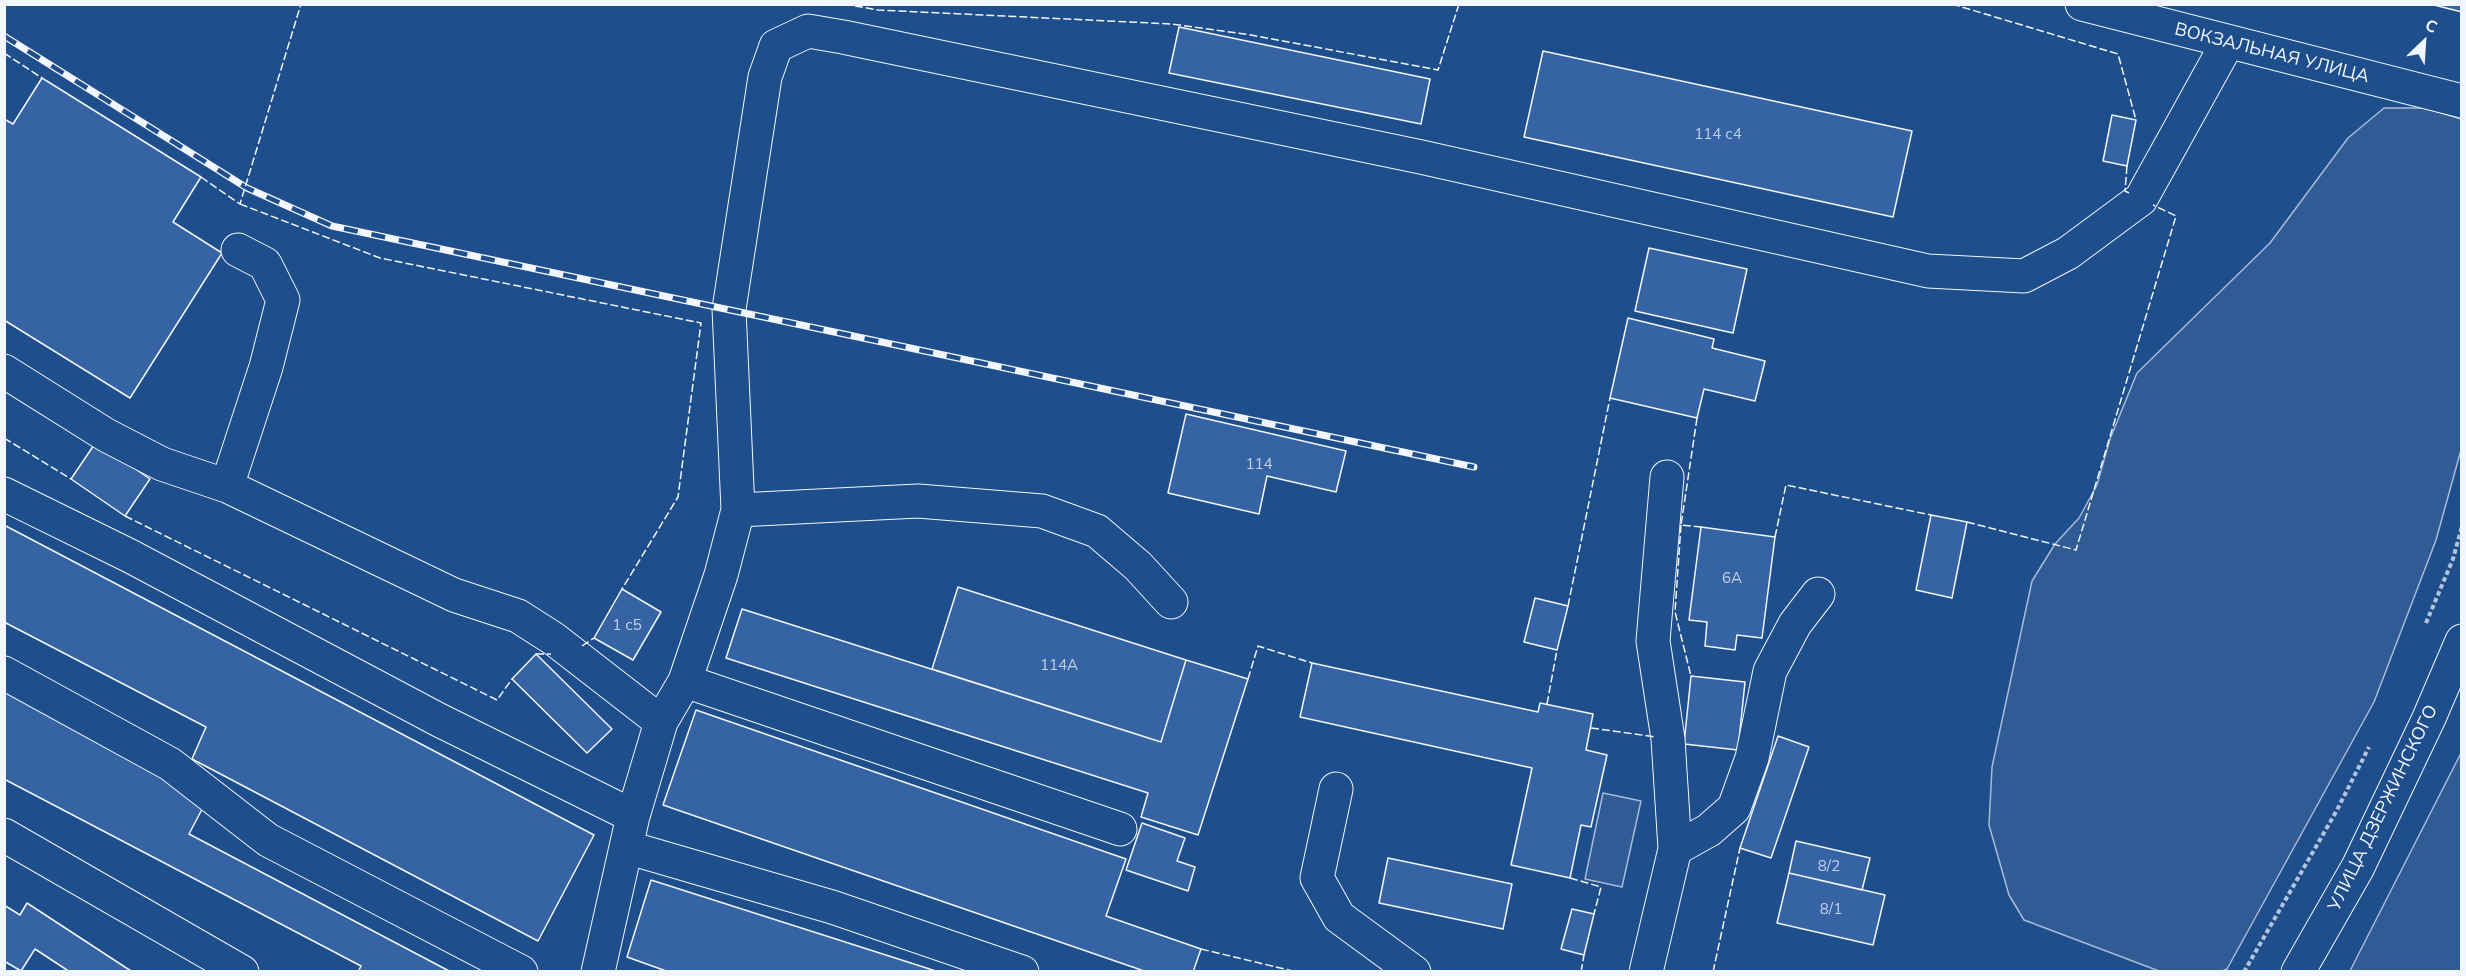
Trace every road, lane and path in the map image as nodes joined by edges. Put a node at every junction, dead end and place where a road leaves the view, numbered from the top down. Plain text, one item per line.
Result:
1 (2082, 4) edge
2 (2228, 42) junction
3 (2462, 101) edge
4 (238, 250) dead end
5 (4, 371) edge
6 (1667, 477) dead end
7 (227, 486) junction
8 (4, 494) edge
9 (738, 510) junction
10 (2462, 526) edge
11 (1818, 594) dead end
12 (1171, 602) dead end
13 (2425, 624) dead end
14 (2462, 641) edge
15 (4, 673) edge
16 (685, 681) junction
17 (661, 722) junction
18 (2372, 740) dead end
19 (1336, 789) dead end
20 (1120, 829) dead end
21 (630, 831) junction
22 (4, 835) edge
23 (1675, 849) junction
24 (242, 972) edge
25 (521, 972) edge
26 (598, 972) edge
27 (1022, 972) edge
28 (1414, 972) edge
29 (1646, 972) edge
30 (2244, 972) edge
31 (2298, 972) edge

1 - 2 main road, ВОКЗАЛЬНАЯ УЛИЦА
2 - 3 main road, ВОКЗАЛЬНАЯ УЛИЦА
2 - 9 main road
4 - 7 main road
5 - 7 main road
6 - 23 main road
7 - 17 main road
8 - 21 main road
9 - 12 main road
9 - 16 main road
10 - 13 path
11 - 23 main road
14 - 31 main road, УЛИЦА ДЗЕРЖИНСКОГО
15 - 25 main road
16 - 17 main road
16 - 20 main road
17 - 21 main road
18 - 30 path
19 - 28 main road
21 - 26 main road
21 - 27 main road
22 - 24 main road
23 - 29 main road

